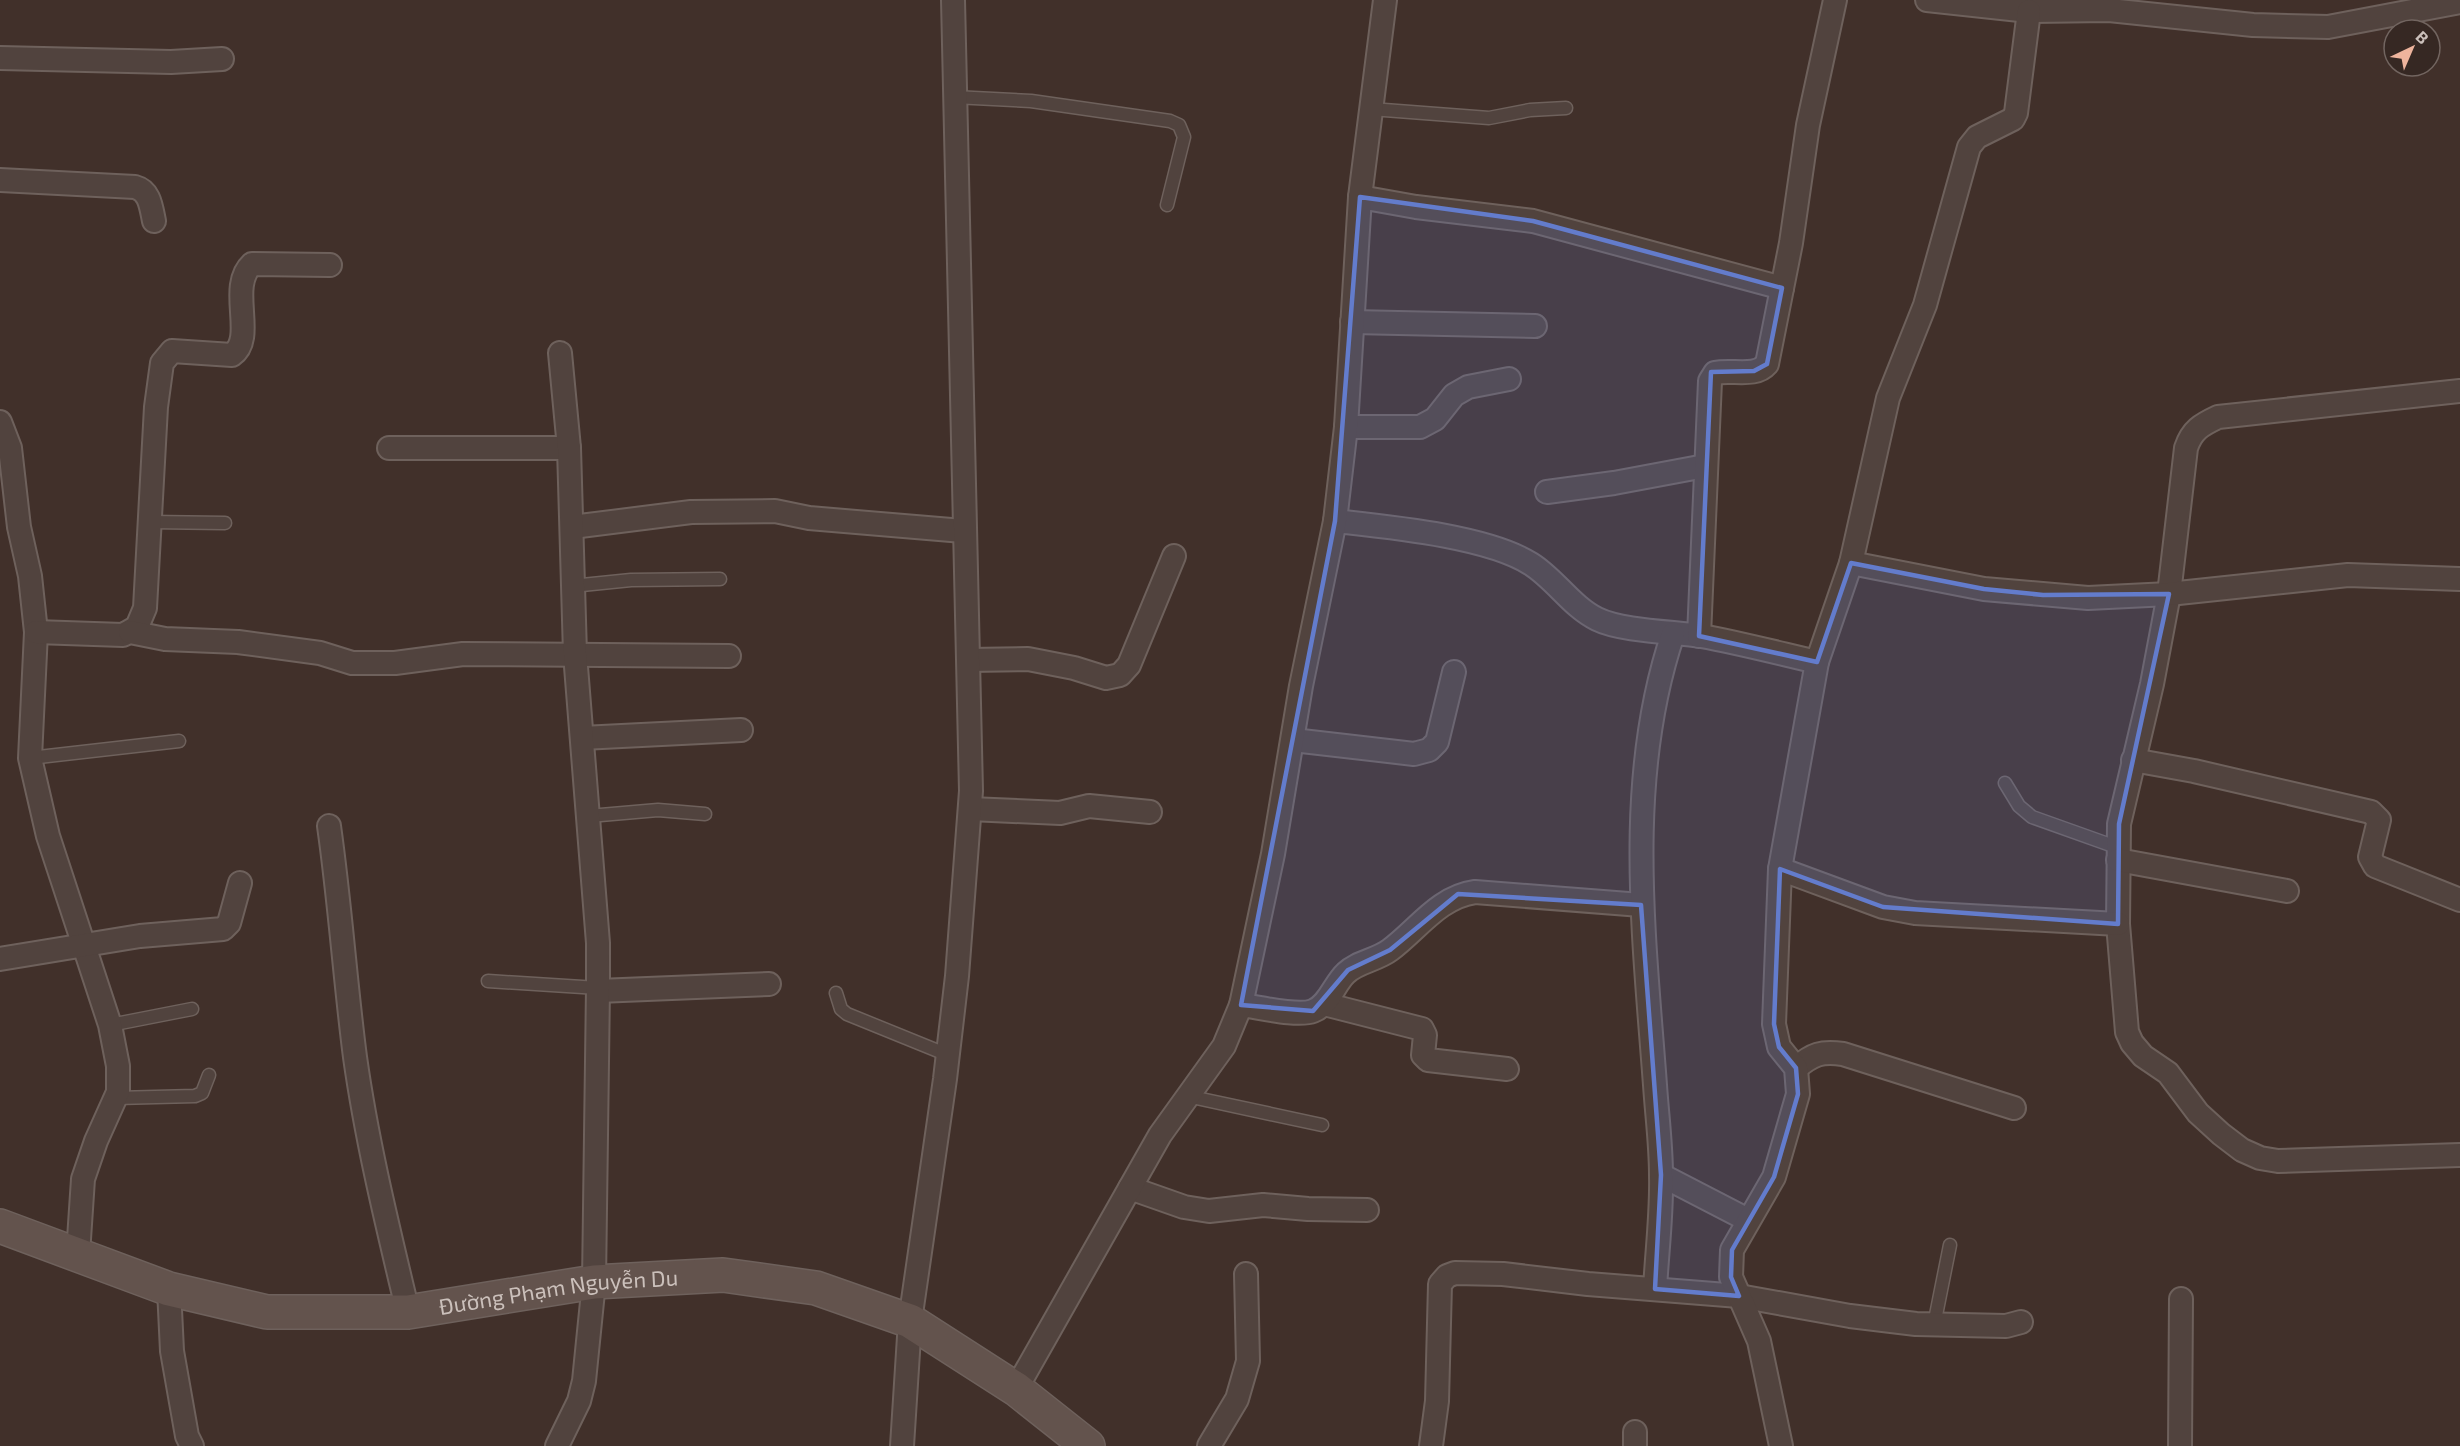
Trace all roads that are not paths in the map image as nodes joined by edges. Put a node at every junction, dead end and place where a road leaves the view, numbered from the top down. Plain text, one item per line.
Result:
1 (953, 0) edge
2 (1385, 0) edge
3 (1835, 0) edge
4 (1927, 0) edge
5 (2460, 2) edge
6 (2029, 11) junction
7 (0, 58) edge
8 (222, 59) dead end
9 (954, 97) junction
10 (1566, 108) dead end
11 (1371, 109) junction
12 (0, 180) edge
13 (1360, 197) junction
14 (1167, 205) dead end
15 (154, 221) dead end
16 (330, 265) dead end
17 (1782, 288) junction
18 (1352, 322) junction
19 (1535, 326) dead end
20 (561, 353) dead end
21 (1509, 379) dead end
22 (2460, 391) edge
23 (0, 422) edge
24 (1346, 427) junction
25 (389, 448) dead end
26 (569, 448) junction
27 (1705, 466) junction
28 (1547, 492) dead end
29 (1335, 521) junction
30 (150, 522) junction
31 (225, 524) dead end
32 (572, 527) junction
33 (963, 531) junction
34 (1174, 556) dead end
35 (1851, 563) junction
36 (720, 579) dead end
37 (2460, 579) edge
38 (572, 586) junction
39 (2169, 594) junction
40 (36, 632) junction
41 (130, 632) junction
42 (1673, 634) junction
43 (1699, 636) junction
44 (575, 654) junction
45 (729, 656) dead end
46 (969, 660) junction
47 (1817, 662) junction
48 (1454, 672) dead end
49 (741, 730) dead end
50 (582, 738) junction
51 (1293, 740) junction
52 (179, 741) dead end
53 (30, 758) junction
54 (2133, 760) junction
55 (2005, 783) dead end
56 (970, 809) junction
57 (1150, 812) dead end
58 (705, 814) dead end
59 (589, 816) junction
60 (329, 826) dead end
61 (2119, 854) junction
62 (1780, 869) junction
63 (240, 883) dead end
64 (2287, 891) dead end
65 (2460, 900) edge
66 (1641, 905) junction
67 (2118, 924) junction
68 (85, 947) junction
69 (0, 959) edge
70 (488, 981) dead end
71 (768, 984) dead end
72 (598, 989) junction
73 (836, 993) dead end
74 (1324, 1004) junction
75 (1241, 1005) junction
76 (192, 1009) dead end
77 (110, 1025) junction
78 (948, 1055) junction
79 (1796, 1068) junction
80 (1507, 1069) dead end
81 (209, 1075) dead end
82 (1187, 1096) junction
83 (116, 1098) junction
84 (2014, 1108) dead end
85 (1322, 1125) dead end
86 (2460, 1155) edge
87 (1661, 1175) junction
88 (1130, 1188) junction
89 (1367, 1210) dead end
90 (1748, 1220) junction
91 (0, 1226) edge
92 (1950, 1245) dead end
93 (78, 1254) junction
94 (1246, 1274) dead end
95 (594, 1282) junction
96 (169, 1289) junction
97 (1655, 1289) junction
98 (1740, 1296) junction
99 (2181, 1299) dead end
100 (408, 1312) junction
101 (910, 1321) junction
102 (2021, 1322) dead end
103 (1934, 1324) junction
104 (1016, 1389) junction
105 (192, 1446) edge
106 (556, 1446) edge
107 (902, 1446) edge
108 (1088, 1446) edge
109 (1209, 1446) edge
110 (1431, 1446) edge
111 (1781, 1446) edge
112 (2180, 1446) edge

1 - 9 street
2 - 11 street
3 - 17 street
4 - 6 street
5 - 6 street
6 - 35 street
7 - 8 street
9 - 14 lane
9 - 33 street
10 - 11 lane
11 - 13 street
12 - 15 street
13 - 17 street
13 - 18 street
16 - 30 street
17 - 27 street
18 - 19 street
18 - 24 street
20 - 26 street
21 - 24 street
22 - 39 street
23 - 40 street
24 - 29 street
25 - 26 street
26 - 32 street
27 - 28 street
27 - 43 street
29 - 42 street
29 - 51 street
30 - 31 lane
30 - 41 street
32 - 33 street
32 - 38 street
33 - 46 street
34 - 46 street
35 - 39 street
35 - 47 street
36 - 38 lane
37 - 39 street
38 - 44 street
39 - 54 street
40 - 41 street
40 - 53 street
41 - 44 street
42 - 43 street
42 - 66 street
43 - 47 street
44 - 45 street
44 - 50 street
46 - 56 street
47 - 62 street
48 - 51 street
49 - 50 street
50 - 59 street
51 - 75 street
52 - 53 lane
53 - 68 street
54 - 61 street
54 - 65 street
55 - 61 lane
56 - 57 street
56 - 78 street
58 - 59 lane
59 - 72 street
60 - 100 street
61 - 64 street
61 - 67 street
62 - 67 street
62 - 79 street
63 - 68 street
66 - 74 street
66 - 87 street
67 - 86 street
68 - 69 street
68 - 77 street
70 - 72 lane
71 - 72 street
72 - 95 street
73 - 78 lane
74 - 75 street
74 - 80 street
75 - 82 street
76 - 77 lane
77 - 83 street
78 - 101 street
79 - 84 street
79 - 90 street
81 - 83 lane
82 - 85 lane
82 - 88 street
83 - 93 street
87 - 90 street
87 - 97 street
88 - 89 street
88 - 104 street
90 - 98 street
91 - 93 main road, Đường Phạm Nguyễn Du
92 - 103 lane
93 - 96 main road, Đường Phạm Nguyễn Du
94 - 109 street
95 - 100 main road, Đường Phạm Nguyễn Du
95 - 101 main road, Đường Phạm Nguyễn Du
95 - 106 street
96 - 100 main road, Đường Phạm Nguyễn Du
96 - 105 street
97 - 98 street
97 - 110 street
98 - 103 street
98 - 111 street
99 - 112 street
101 - 104 main road, Đường Phạm Nguyễn Du
101 - 107 street
102 - 103 street
104 - 108 main road, Đường Phạm Nguyễn Du

